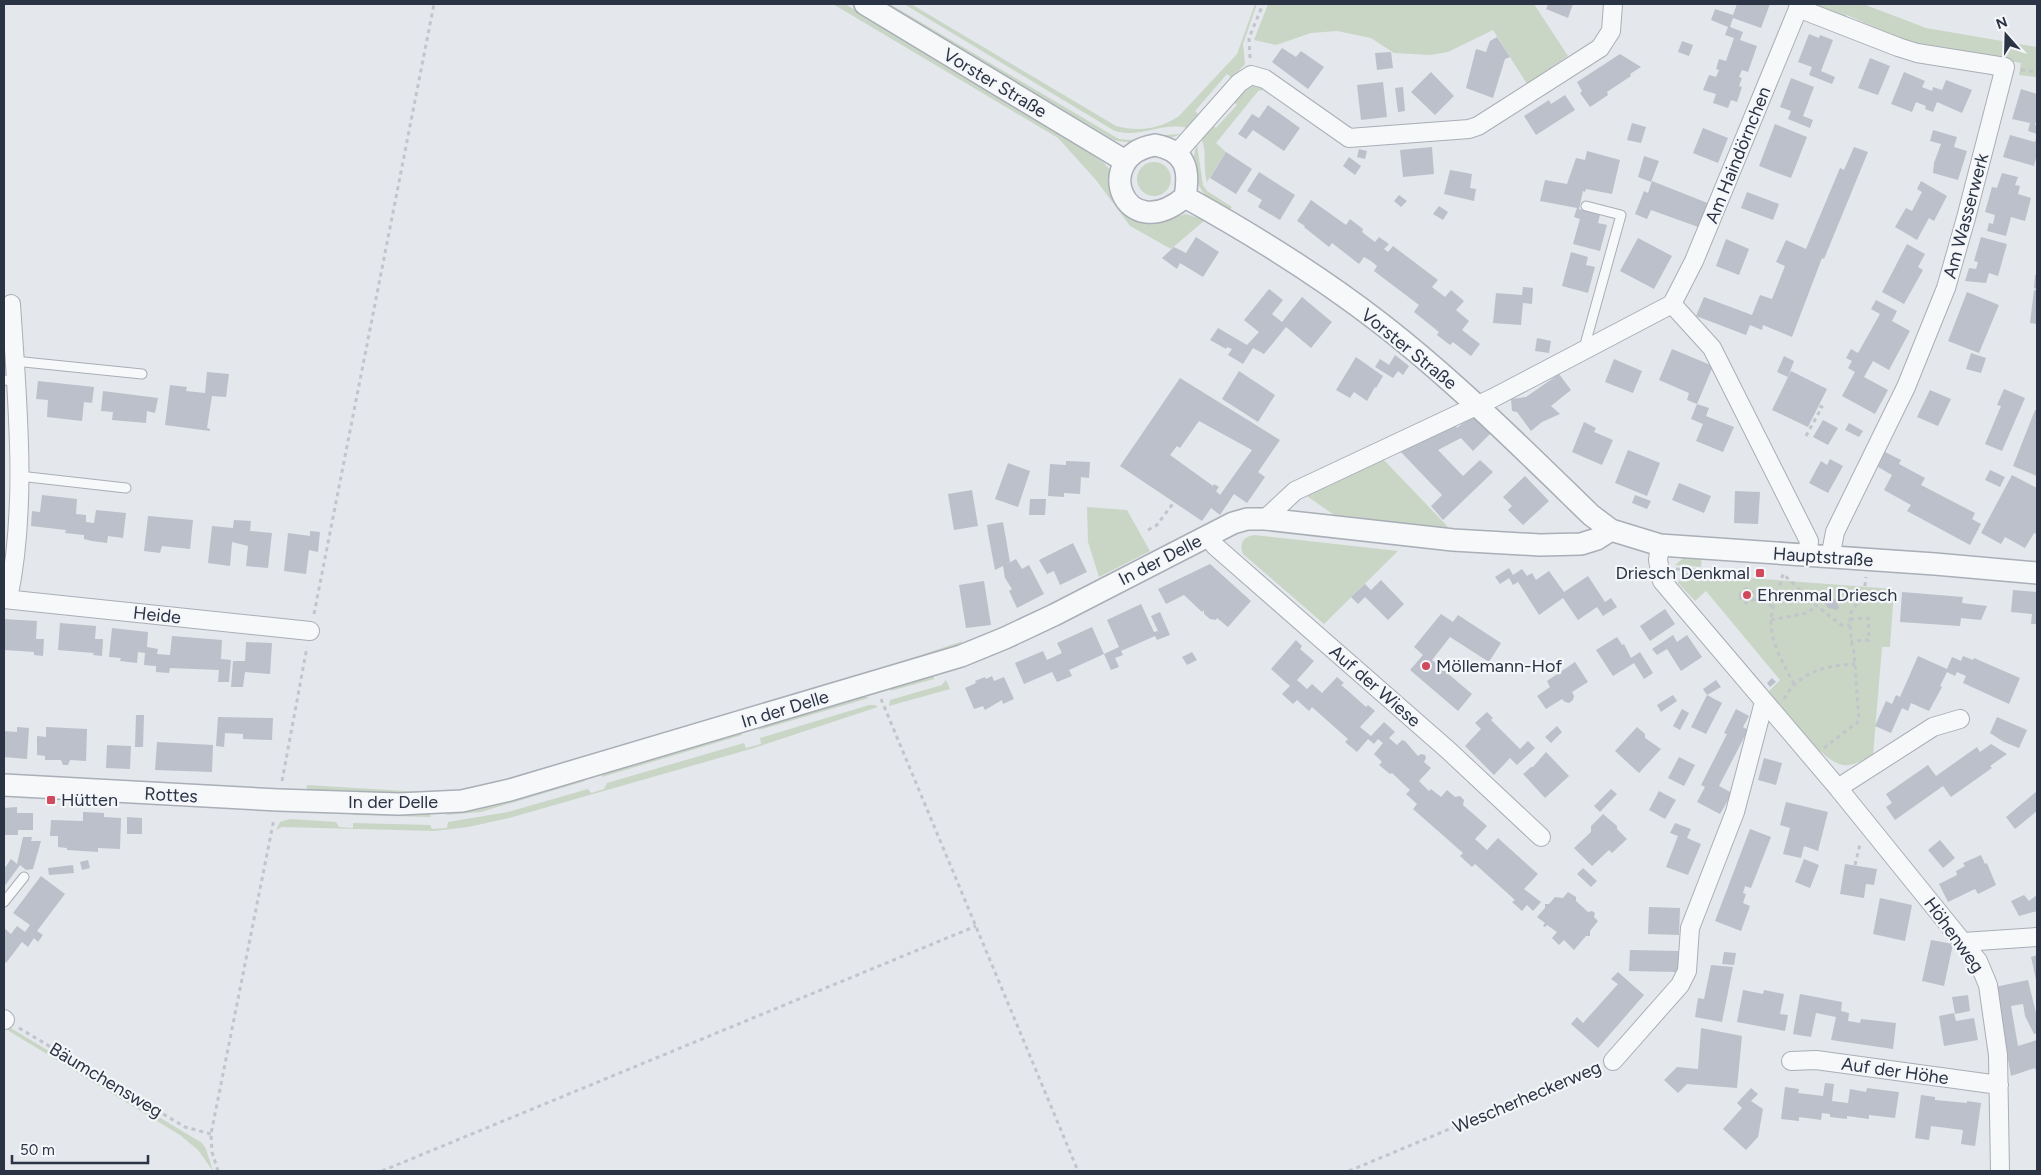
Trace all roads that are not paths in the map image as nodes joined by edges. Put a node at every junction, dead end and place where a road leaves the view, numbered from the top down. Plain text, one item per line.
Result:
1 (865, 4) edge
2 (1613, 4) edge
3 (1799, 6) edge
4 (1177, 153) junction
5 (1125, 162) junction
6 (1185, 197) junction
7 (1586, 206) dead end
8 (11, 304) dead end
9 (1672, 304) junction
10 (1589, 348) junction
11 (14, 361) junction
12 (142, 374) dead end
13 (10, 381) edge
14 (1477, 406) junction
15 (19, 476) junction
16 (126, 488) dead end
17 (1265, 519) junction
18 (1610, 530) junction
19 (1207, 536) junction
20 (1660, 545) junction
21 (1807, 556) junction
22 (1830, 558) junction
23 (2037, 573) edge
24 (6, 599) edge
25 (310, 631) road end
26 (1770, 708) junction
27 (1960, 719) dead end
28 (4, 785) edge
29 (1838, 788) junction
30 (277, 807) joint
31 (1541, 837) dead end
32 (24, 876) dead end
33 (4, 902) edge
34 (2037, 938) edge
35 (1963, 942) junction
36 (1613, 1061) road end
37 (1791, 1061) dead end
38 (1999, 1085) junction
39 (2000, 1171) edge

1 - 5 street, Vorster Straße
2 - 4 street
3 - 9 street, Am Haindörnchen
3 - 22 street, Am Wasserwerk
4 - 5 street
4 - 6 street
5 - 6 street
6 - 14 street, Vorster Straße
7 - 10 lane
8 - 11 street
9 - 10 street
9 - 21 street
10 - 14 street
11 - 12 lane
11 - 13 street
13 - 15 street
14 - 17 street
14 - 18 street, Vorster Straße
15 - 16 lane
15 - 24 street
17 - 18 street, In der Delle
17 - 19 street, In der Delle
18 - 20 street, Hauptstraße
19 - 30 street, In der Delle
19 - 31 street, Auf der Wiese
20 - 21 street, Hauptstraße
20 - 26 street, Höhenweg
21 - 22 street, Hauptstraße
22 - 23 street, Hauptstraße
24 - 25 street, Heide
26 - 29 street, Höhenweg
26 - 36 street, Wescherheckerweg
27 - 29 street
28 - 30 street, Rottes
29 - 35 street, Höhenweg
32 - 33 lane
34 - 35 street
35 - 38 street, Höhenweg
37 - 38 street, Auf der Höhe
38 - 39 street, Höhenweg

